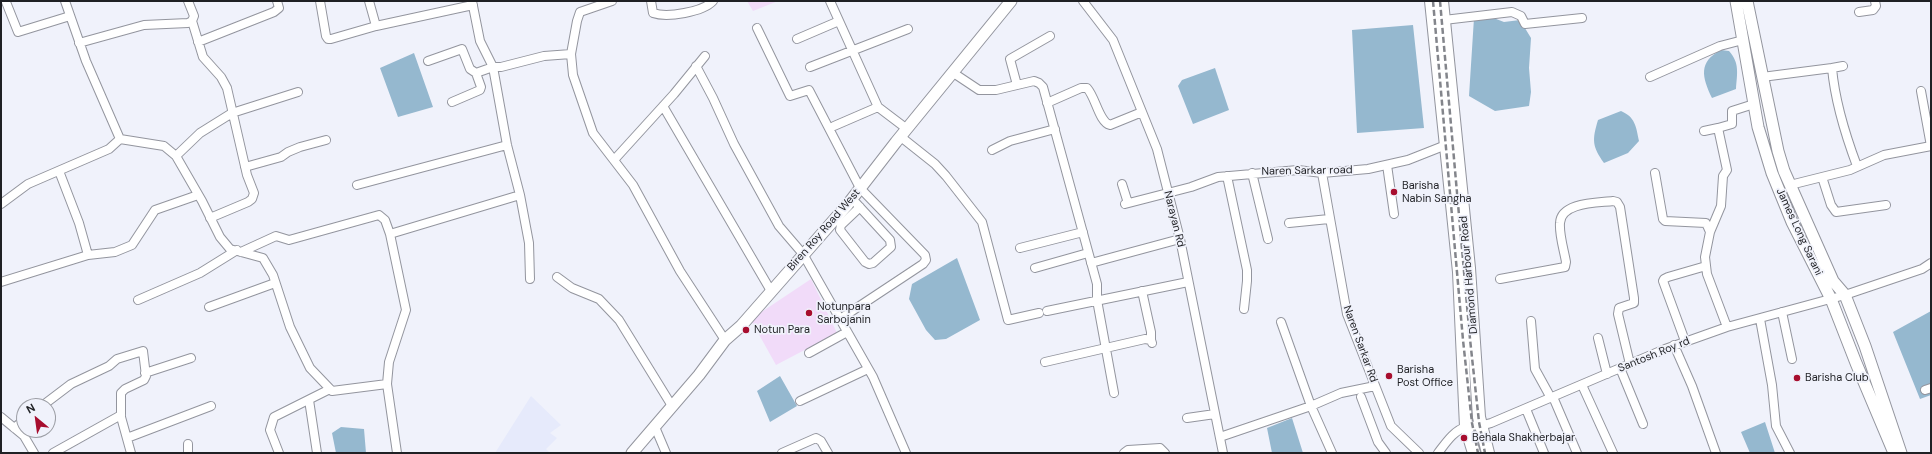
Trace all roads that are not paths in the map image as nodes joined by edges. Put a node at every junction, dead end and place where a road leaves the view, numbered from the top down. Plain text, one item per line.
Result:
1 (65, 1) edge
2 (188, 1) edge
3 (277, 1) edge
4 (320, 1) edge
5 (369, 1) edge
6 (612, 1) edge
7 (651, 1) edge
8 (713, 1) edge
9 (830, 1) edge
10 (1011, 1) edge
11 (1083, 1) edge
12 (1431, 1) edge
13 (1442, 1) edge
14 (1736, 1) edge
15 (1747, 1) edge
16 (1875, 1) edge
17 (5, 2) edge
18 (472, 3) edge
19 (1859, 12) dead end
20 (70, 16) junction
21 (1582, 18) dead end
22 (1444, 20) junction
23 (192, 21) junction
24 (839, 21) junction
25 (376, 26) junction
26 (757, 28) dead end
27 (908, 29) dead end
28 (1050, 36) dead end
29 (797, 39) dead end
30 (1743, 40) junction
31 (198, 42) junction
32 (79, 43) junction
33 (852, 50) junction
34 (571, 54) junction
35 (705, 56) dead end
36 (428, 61) dead end
37 (696, 66) junction
38 (1843, 66) dead end
39 (493, 67) junction
40 (810, 67) dead end
41 (1832, 68) junction
42 (952, 72) junction
43 (476, 73) junction
44 (1650, 77) dead end
45 (1762, 77) junction
46 (1017, 85) junction
47 (1921, 91) dead end
48 (298, 92) dead end
49 (452, 102) dead end
50 (1047, 103) junction
51 (1754, 104) junction
52 (663, 106) junction
53 (878, 107) junction
54 (1142, 112) junction
55 (232, 113) junction
56 (834, 126) dead end
57 (1718, 128) junction
58 (1055, 129) junction
59 (1704, 131) dead end
60 (904, 133) junction
61 (120, 139) junction
62 (326, 140) dead end
63 (507, 145) junction
64 (1446, 146) junction
65 (1931, 146) edge
66 (992, 150) dead end
67 (176, 156) junction
68 (614, 160) junction
69 (1387, 165) junction
70 (1857, 166) junction
71 (246, 167) junction
72 (59, 171) junction
73 (1252, 173) junction
74 (1322, 173) junction
75 (1655, 173) dead end
76 (1227, 176) junction
77 (1822, 177) junction
78 (1122, 184) dead end
79 (357, 185) dead end
80 (1790, 185) junction
81 (860, 188) junction
82 (1167, 192) junction
83 (198, 195) junction
84 (520, 195) junction
85 (856, 203) junction
86 (1, 204) edge
87 (1886, 205) dead end
88 (1394, 214) dead end
89 (210, 218) junction
90 (1329, 219) junction
91 (1290, 223) dead end
92 (1083, 232) junction
93 (1710, 232) junction
94 (390, 234) junction
95 (1180, 239) junction
96 (1268, 239) dead end
97 (1020, 248) dead end
98 (239, 251) junction
99 (1088, 253) junction
100 (803, 254) junction
101 (88, 255) junction
102 (1091, 263) junction
103 (1931, 263) edge
104 (1706, 266) junction
105 (1035, 268) dead end
106 (557, 277) dead end
107 (530, 279) dead end
108 (1500, 279) dead end
109 (1, 282) edge
110 (1188, 282) junction
111 (275, 283) junction
112 (771, 290) junction
113 (1142, 291) junction
114 (1845, 295) junction
115 (1831, 299) junction
116 (138, 300) dead end
117 (1096, 300) junction
118 (209, 307) dead end
119 (1244, 309) dead end
120 (1782, 312) junction
121 (840, 318) junction
122 (1760, 319) junction
123 (1531, 321) dead end
124 (1281, 322) dead end
125 (1727, 327) junction
126 (847, 332) junction
127 (1468, 336) junction
128 (1598, 338) dead end
129 (726, 340) junction
130 (1685, 341) junction
131 (1674, 345) junction
132 (1106, 348) junction
133 (809, 353) dead end
134 (191, 358) dead end
135 (1792, 359) dead end
136 (1046, 362) dead end
137 (1630, 364) junction
138 (1620, 368) junction
139 (868, 369) junction
140 (145, 373) junction
141 (1607, 374) junction
142 (387, 384) junction
143 (1582, 385) junction
144 (1375, 386) junction
145 (330, 389) junction
146 (1114, 393) dead end
147 (1361, 397) dead end
148 (53, 398) edge
149 (1552, 398) junction
150 (309, 400) junction
151 (800, 401) dead end
152 (212, 406) dead end
153 (672, 406) junction
154 (1312, 406) junction
155 (1526, 409) junction
156 (1215, 414) junction
157 (121, 415) junction
158 (1, 417) edge
159 (1187, 418) dead end
160 (1643, 424) dead end
161 (1466, 426) junction
162 (1482, 426) junction
163 (655, 427) junction
164 (14, 428) joint
165 (1220, 437) junction
166 (127, 438) junction
167 (188, 444) dead end
168 (34, 453) edge
169 (53, 453) edge
170 (131, 453) edge
171 (188, 453) edge
172 (279, 453) edge
173 (317, 453) edge
174 (396, 453) edge
175 (632, 453) edge
176 (666, 453) edge
177 (782, 453) edge
178 (828, 453) edge
179 (906, 453) edge
180 (1124, 453) edge
181 (1165, 453) edge
182 (1221, 453) edge
183 (1332, 453) edge
184 (1386, 453) edge
185 (1419, 453) edge
186 (1438, 453) edge
187 (1474, 453) edge
188 (1488, 453) edge
189 (1544, 453) edge
190 (1577, 453) edge
191 (1613, 453) edge
192 (1716, 453) edge
193 (1790, 453) edge
194 (1894, 453) edge
195 (1901, 453) edge

1 - 20 street
2 - 23 street
3 - 31 street
4 - 25 street
5 - 25 street
6 - 34 street
7 - 8 street
9 - 24 street
10 - 42 main road, Biren Roy Road West
11 - 54 street, Narayan Rd
12 - 64 highway, Diamond Harbour Road
13 - 22 highway, Diamond Harbour Road
14 - 30 main road, James Long Sarani
15 - 45 main road
16 - 19 street
17 - 20 street
18 - 25 street
18 - 39 street
20 - 32 street
21 - 22 street
22 - 127 highway, Diamond Harbour Road
23 - 31 street
23 - 32 street
24 - 29 street
24 - 33 street
26 - 81 street
27 - 33 street
28 - 46 street
30 - 44 street
30 - 51 main road, James Long Sarani
31 - 55 street
32 - 61 street
33 - 40 street
33 - 53 street
34 - 39 street
34 - 68 street
35 - 37 street
36 - 43 street
37 - 52 street
37 - 100 street
38 - 41 street
39 - 43 street
39 - 63 street
41 - 45 street
41 - 70 street
42 - 46 street
42 - 60 main road, Biren Roy Road West
43 - 49 street
45 - 80 main road
46 - 50 street
47 - 65 street
48 - 55 street
50 - 54 street
50 - 58 street
51 - 57 street
51 - 115 main road, James Long Sarani
52 - 68 street
52 - 112 street
53 - 56 street
53 - 60 street
54 - 82 street, Narayan Rd
55 - 67 street
55 - 71 street
57 - 59 street
57 - 93 street
58 - 66 street
58 - 92 street
60 - 81 main road, Biren Roy Road West
60 - 117 street
61 - 67 street
61 - 72 street
62 - 71 street
63 - 79 street
63 - 84 street
64 - 69 street, Naren Sarkar road
64 - 127 highway, Diamond Harbour Road
65 - 70 street
67 - 83 street
68 - 129 street
69 - 74 street, Naren Sarkar road
69 - 88 street
70 - 77 street
71 - 89 street
72 - 86 street
72 - 101 street
73 - 74 street, Naren Sarkar road
73 - 76 street, Naren Sarkar road
73 - 96 street
74 - 90 street, Naren Sarkar Rd
75 - 93 street
76 - 82 street, Naren Sarkar road
76 - 119 street
77 - 80 street
77 - 87 street
78 - 82 street, Naren Sarkar road
80 - 114 main road
81 - 85 main road, Biren Roy Road West
81 - 121 street
82 - 95 street, Narayan Rd
83 - 89 street
83 - 101 street
84 - 94 street
84 - 107 street
85 - 85 street
85 - 100 main road, Biren Roy Road West
89 - 98 street
90 - 91 street
90 - 144 street, Naren Sarkar Rd
92 - 97 street
92 - 99 street
93 - 104 street
94 - 98 street
94 - 142 street
95 - 102 street
95 - 110 street, Narayan Rd
98 - 111 street
98 - 116 street
99 - 102 street
99 - 105 street
100 - 112 main road, Biren Roy Road West
100 - 121 street
101 - 109 street
102 - 117 street
103 - 114 street, Santosh Roy rd
104 - 125 street
104 - 130 street
106 - 153 street
108 - 137 street
110 - 113 street
110 - 156 street, Narayan Rd
111 - 118 street
111 - 145 street
112 - 129 main road, Biren Roy Road West
113 - 117 street
113 - 132 street
114 - 115 street, Santosh Roy rd
114 - 195 main road
115 - 120 street, Santosh Roy rd
115 - 194 main road, James Long Sarani
117 - 132 street
120 - 122 street, Santosh Roy rd
120 - 135 street
121 - 126 street
122 - 125 street, Santosh Roy rd
122 - 193 street
123 - 149 street
124 - 154 street
125 - 130 street, Santosh Roy rd
126 - 133 street
126 - 139 street
127 - 161 highway, Diamond Harbour Road
127 - 162 highway, Diamond Harbour Road
128 - 141 street
129 - 153 main road, Biren Roy Road West
130 - 131 street, Santosh Roy rd
131 - 137 street, Santosh Roy rd
131 - 192 street
132 - 136 street
132 - 146 street
134 - 140 street
137 - 138 street, Santosh Roy rd
138 - 141 street, Santosh Roy rd
138 - 160 street
139 - 151 street
139 - 179 street
140 - 148 street
140 - 157 street
141 - 143 street, Santosh Roy rd
142 - 145 street
142 - 174 street
143 - 149 street, Santosh Roy rd
143 - 191 street
144 - 154 street
144 - 185 street, Naren Sarkar Rd
145 - 150 street
147 - 184 street
149 - 155 street, Santosh Roy rd
149 - 190 street
150 - 172 street
150 - 173 street
152 - 166 street
153 - 163 main road, Biren Roy Road West
154 - 165 street
154 - 183 street
155 - 162 street, Santosh Roy rd
155 - 189 street
156 - 159 street
156 - 165 street, Narayan Rd
157 - 166 street
157 - 169 street
158 - 164 street
161 - 162 street
161 - 186 street
161 - 187 highway, Diamond Harbour Road
162 - 188 highway, Diamond Harbour Road
163 - 175 main road, Biren Roy Road West
163 - 176 street
164 - 168 street
165 - 182 street, Narayan Rd
166 - 170 street
167 - 171 street
177 - 178 street
180 - 181 street

